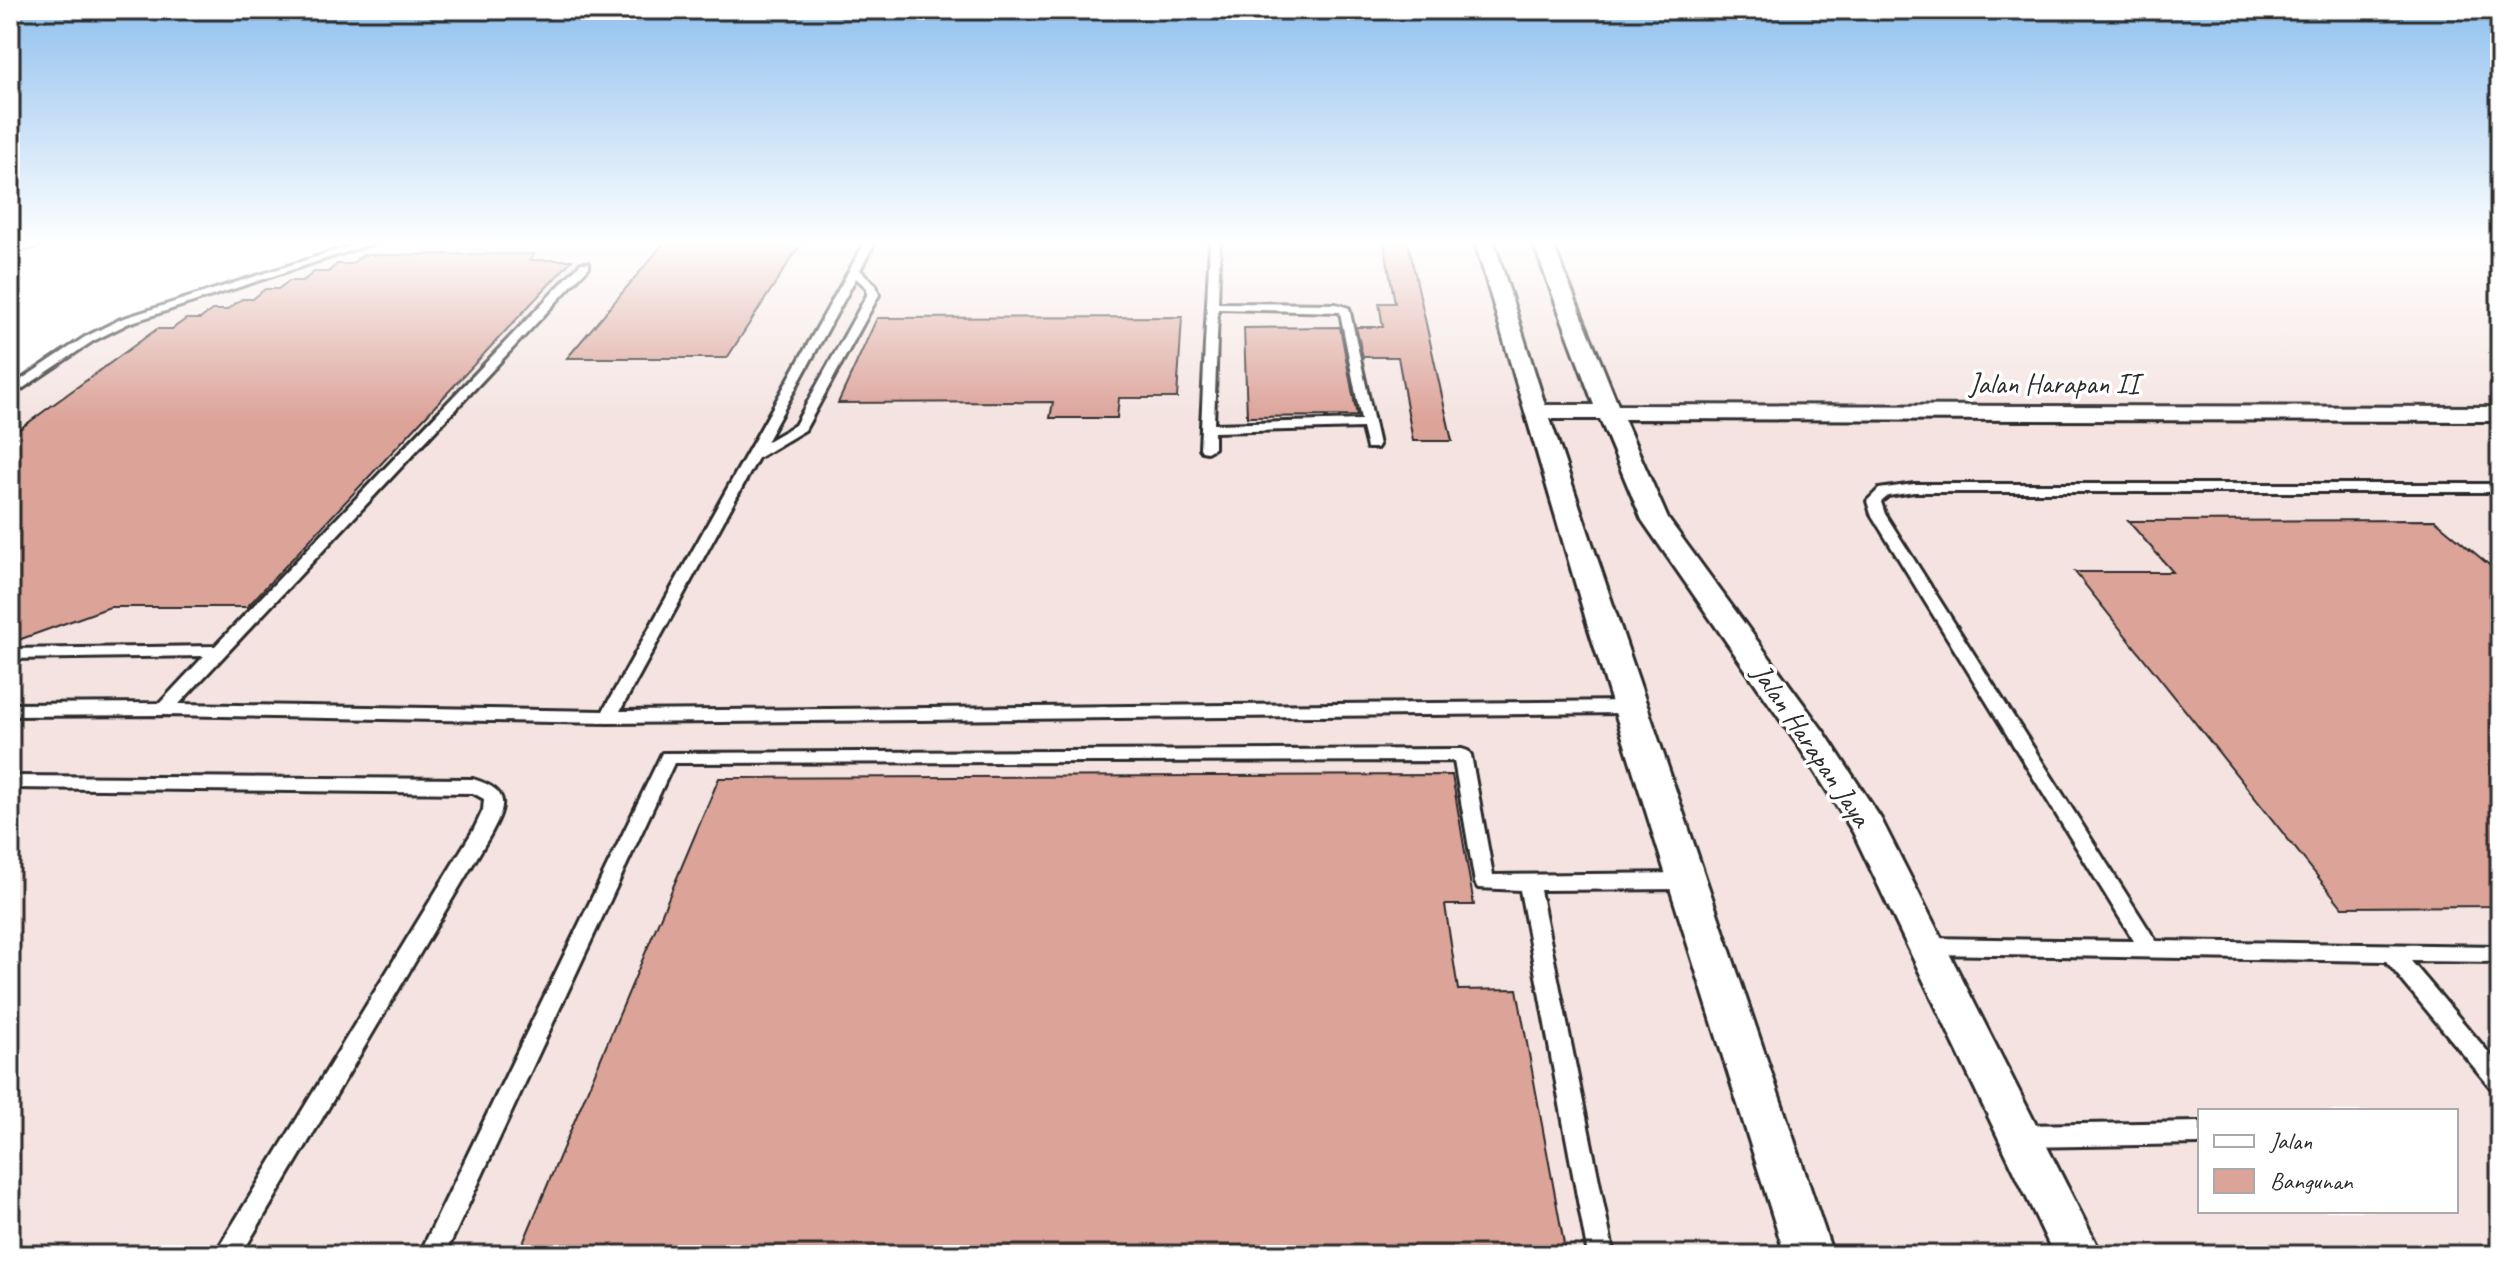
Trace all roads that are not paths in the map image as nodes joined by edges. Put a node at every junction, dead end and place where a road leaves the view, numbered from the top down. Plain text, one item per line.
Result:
1 (187, 301) edge
2 (551, 301) edge
3 (838, 301) edge
4 (870, 301) edge
5 (1212, 301) edge
6 (1502, 301) edge
7 (1565, 301) edge
8 (1212, 306) junction
9 (10, 393) edge
10 (1531, 398) junction
11 (1609, 412) junction
12 (2500, 414) edge
13 (1368, 424) junction
14 (1208, 428) junction
15 (1372, 445) dead end
16 (1207, 448) dead end
17 (754, 455) junction
18 (2500, 488) edge
19 (218, 651) junction
20 (10, 654) edge
21 (1629, 707) junction
22 (164, 709) junction
23 (10, 710) edge
24 (608, 717) junction
25 (10, 782) edge
26 (1686, 881) junction
27 (1529, 884) junction
28 (1928, 946) junction
29 (2151, 950) junction
30 (2500, 954) edge
31 (2393, 955) junction
32 (2500, 1082) edge
33 (2198, 1133) edge
34 (2022, 1136) junction
35 (227, 1255) edge
36 (432, 1255) edge
37 (1601, 1255) edge
38 (1809, 1255) edge
39 (2078, 1255) edge

1 - 9 lane
2 - 19 lane
3 - 17 lane
4 - 17 lane
5 - 8 lane
6 - 10 street
7 - 11 street, Jalan Harapan Jaya
8 - 13 lane
8 - 14 lane
10 - 11 street, Jalan Harapan II
10 - 21 street
11 - 12 street, Jalan Harapan II
11 - 28 street, Jalan Harapan Jaya
13 - 14 lane
13 - 15 lane
14 - 16 lane
17 - 24 lane
18 - 29 lane
19 - 20 lane
19 - 22 lane
21 - 24 lane
21 - 26 street
22 - 23 lane
22 - 24 lane
25 - 35 lane
26 - 27 lane
26 - 38 street
27 - 36 lane
27 - 37 lane
28 - 29 lane
28 - 34 street, Jalan Harapan Jaya
29 - 31 lane
30 - 31 lane
31 - 32 lane
33 - 34 lane
34 - 39 street, Jalan Harapan Jaya

